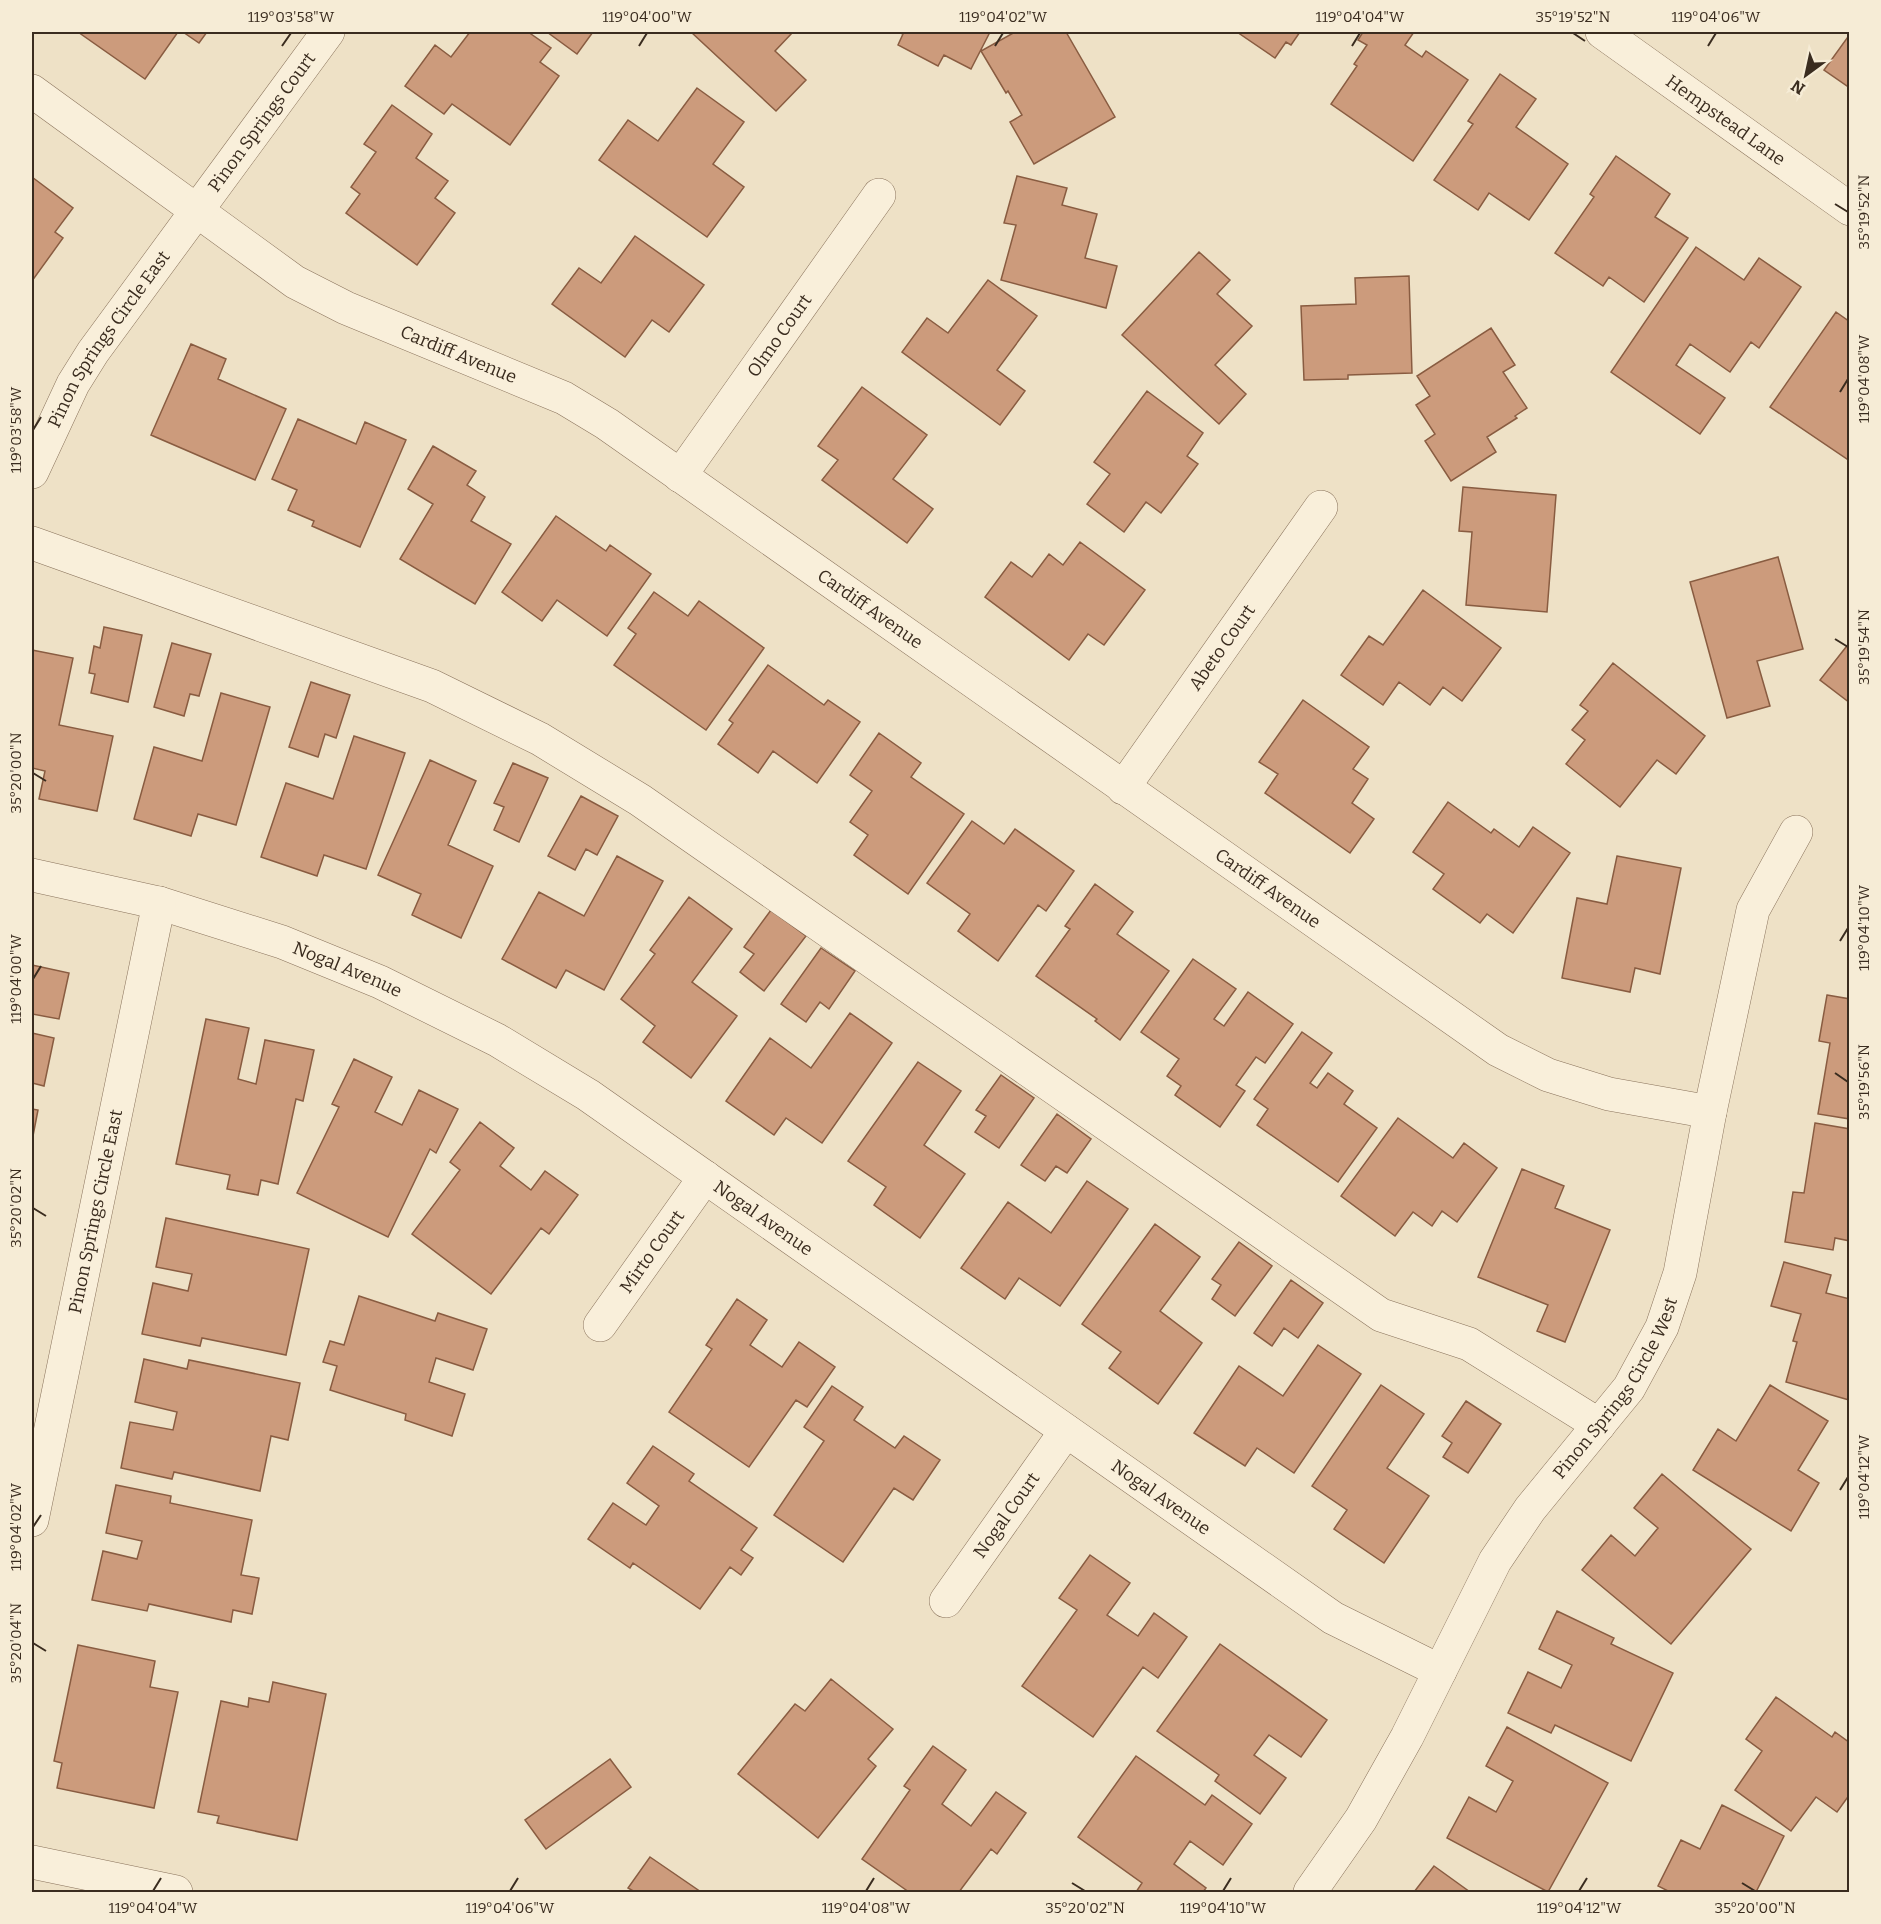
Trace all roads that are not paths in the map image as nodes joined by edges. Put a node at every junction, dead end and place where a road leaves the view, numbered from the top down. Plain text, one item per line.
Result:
1 (328, 32) edge
2 (1602, 32) edge
3 (32, 91) edge
4 (879, 195) dead end
5 (1850, 209) edge
6 (196, 212) junction
7 (32, 472) edge
8 (680, 476) junction
9 (1321, 507) dead end
10 (32, 543) edge
11 (1123, 788) junction
12 (1796, 832) dead end
13 (32, 875) edge
14 (159, 903) junction
15 (1710, 1112) junction
16 (705, 1177) junction
17 (600, 1325) dead end
18 (1599, 1425) junction
19 (1066, 1431) junction
20 (40, 1436) edge
21 (32, 1521) edge
22 (946, 1601) dead end
23 (1440, 1671) junction
24 (32, 1862) edge
25 (176, 1893) edge
26 (1310, 1893) edge

1 - 6 street, Pinon Springs Court
2 - 5 street, Hempstead Lane
3 - 6 street, Cardiff Avenue
4 - 8 street, Olmo Court
6 - 7 street, Pinon Springs Circle East
6 - 8 street, Cardiff Avenue
8 - 11 street, Cardiff Avenue
9 - 11 street, Abeto Court
10 - 18 street
11 - 15 street, Cardiff Avenue
12 - 15 street, Pinon Springs Circle West
13 - 14 street, Nogal Avenue
14 - 16 street, Nogal Avenue
14 - 20 street, Pinon Springs Circle East
15 - 18 street, Pinon Springs Circle West
16 - 17 street, Mirto Court
16 - 19 street, Nogal Avenue
18 - 23 street, Pinon Springs Circle West
19 - 22 street, Nogal Court
19 - 23 street, Nogal Avenue
20 - 21 street, Pinon Springs Circle East
23 - 26 street, Pinon Springs Circle West
24 - 25 street

